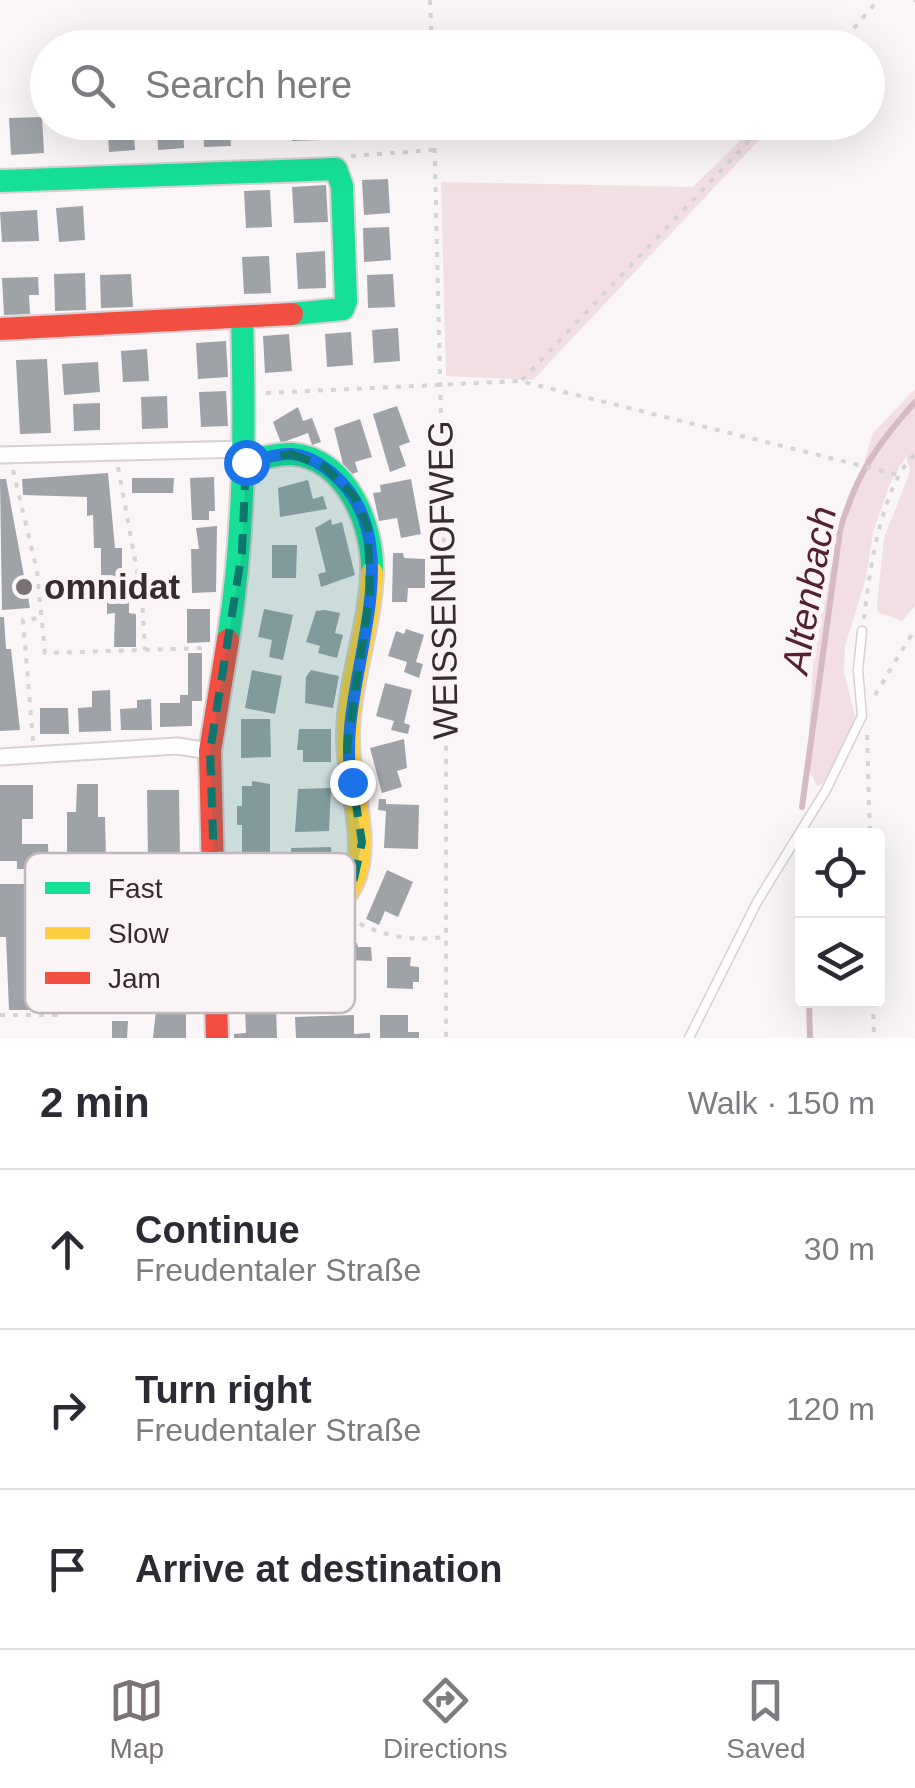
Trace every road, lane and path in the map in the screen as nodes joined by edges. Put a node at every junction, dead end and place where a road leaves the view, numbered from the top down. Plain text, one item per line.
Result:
1 (430, 0) edge
2 (878, 0) edge
3 (431, 30) edge
4 (852, 30) edge
5 (434, 140) edge
6 (750, 140) edge
7 (434, 150) junction
8 (336, 170) junction
9 (0, 181) edge
10 (242, 317) junction
11 (0, 329) edge
12 (520, 381) junction
13 (440, 386) junction
14 (261, 393) dead end
15 (117, 452) junction
16 (915, 454) edge
17 (6, 455) edge
18 (246, 455) junction
19 (899, 476) junction
20 (42, 618) junction
21 (915, 629) edge
22 (862, 630) joint
23 (227, 647) junction
24 (145, 652) junction
25 (862, 716) junction
26 (210, 751) junction
27 (34, 756) junction
28 (0, 757) edge
29 (870, 828) edge
30 (214, 853) edge
31 (355, 873) edge
32 (355, 921) edge
33 (447, 937) junction
34 (873, 1008) edge
35 (56, 1013) edge
36 (217, 1013) edge
37 (0, 1015) edge
38 (217, 1038) edge
39 (446, 1038) edge
40 (689, 1038) edge
41 (874, 1038) edge

1 - 3 path
2 - 4 path
5 - 7 path, WEISSENHOFWEG
6 - 12 path
7 - 8 path
7 - 13 path, WEISSENHOFWEG
8 - 9 street
8 - 10 street
10 - 11 street
10 - 18 street
12 - 13 path
12 - 19 path
13 - 14 path
13 - 33 path, WEISSENHOFWEG
15 - 17 street
15 - 18 street
15 - 24 path
16 - 19 path
17 - 20 path
18 - 23 street
18 - 31 street
19 - 22 path
20 - 24 path
20 - 27 path
21 - 25 path
22 - 25 lane
23 - 24 path
23 - 26 street
25 - 29 path
25 - 40 lane
26 - 27 street
26 - 30 street
27 - 28 street
32 - 33 path
33 - 39 path, WEISSENHOFWEG
34 - 41 path
35 - 37 path
36 - 38 street

